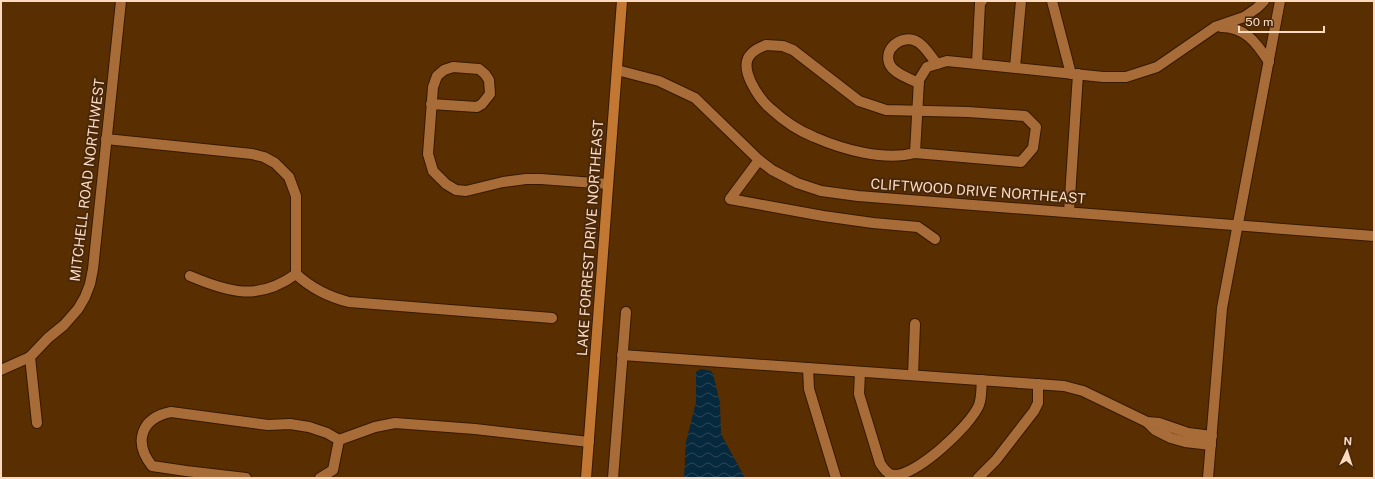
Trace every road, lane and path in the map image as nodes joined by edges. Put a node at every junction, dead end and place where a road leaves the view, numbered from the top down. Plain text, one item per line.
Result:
1 (121, 1) edge
2 (622, 1) edge
3 (982, 1) edge
4 (1021, 1) edge
5 (1052, 1) edge
6 (1264, 1) edge
7 (1280, 1) edge
8 (1214, 27) junction
9 (1268, 62) junction
10 (976, 63) junction
11 (937, 64) junction
12 (1015, 67) junction
13 (617, 70) junction
14 (1075, 74) junction
15 (919, 83) junction
16 (431, 104) junction
17 (918, 110) junction
18 (106, 139) junction
19 (915, 153) junction
20 (759, 160) junction
21 (608, 184) junction
22 (1069, 212) junction
23 (1237, 226) junction
24 (1374, 236) edge
25 (935, 239) dead end
26 (296, 274) junction
27 (190, 276) dead end
28 (626, 312) dead end
29 (552, 318) dead end
30 (915, 324) dead end
31 (622, 355) junction
32 (30, 357) junction
33 (808, 368) junction
34 (1, 370) edge
35 (860, 372) junction
36 (913, 375) junction
37 (982, 380) junction
38 (1038, 384) junction
39 (37, 423) dead end
40 (344, 438) junction
41 (1211, 441) junction
42 (589, 442) junction
43 (246, 478) edge
44 (320, 478) edge
45 (586, 478) edge
46 (613, 478) edge
47 (836, 478) edge
48 (978, 478) edge
49 (1208, 478) edge

1 - 18 street, MITCHELL ROAD NORTHWEST
2 - 13 street, LAKE FORREST DRIVE NORTHEAST
3 - 10 street
4 - 12 street
5 - 14 street
6 - 8 street
7 - 9 street
8 - 9 street
8 - 14 street
9 - 23 street
10 - 11 street
10 - 12 street
11 - 15 street
11 - 15 street
12 - 14 street
13 - 20 street, CLIFTWOOD DRIVE NORTHEAST
13 - 21 street, LAKE FORREST DRIVE NORTHEAST
14 - 22 street
15 - 17 street
16 - 16 street
16 - 21 street
17 - 19 street
17 - 19 street
17 - 19 street
18 - 26 street
18 - 32 street, MITCHELL ROAD NORTHWEST
20 - 22 street, CLIFTWOOD DRIVE NORTHEAST
20 - 25 street
21 - 42 street, LAKE FORREST DRIVE NORTHEAST
22 - 23 street, CLIFTWOOD DRIVE NORTHEAST
23 - 24 street, CLIFTWOOD DRIVE NORTHEAST
23 - 41 street
26 - 27 street
26 - 29 street
28 - 31 street
30 - 36 street
31 - 33 street
31 - 46 street
32 - 34 street, MITCHELL ROAD NORTHWEST
32 - 39 street
33 - 35 street
33 - 47 street
35 - 36 street
35 - 37 street
36 - 37 street
37 - 38 street
38 - 41 street
38 - 48 street
40 - 42 street
40 - 43 street
40 - 44 street
41 - 49 street
42 - 45 street, LAKE FORREST DRIVE NORTHEAST

